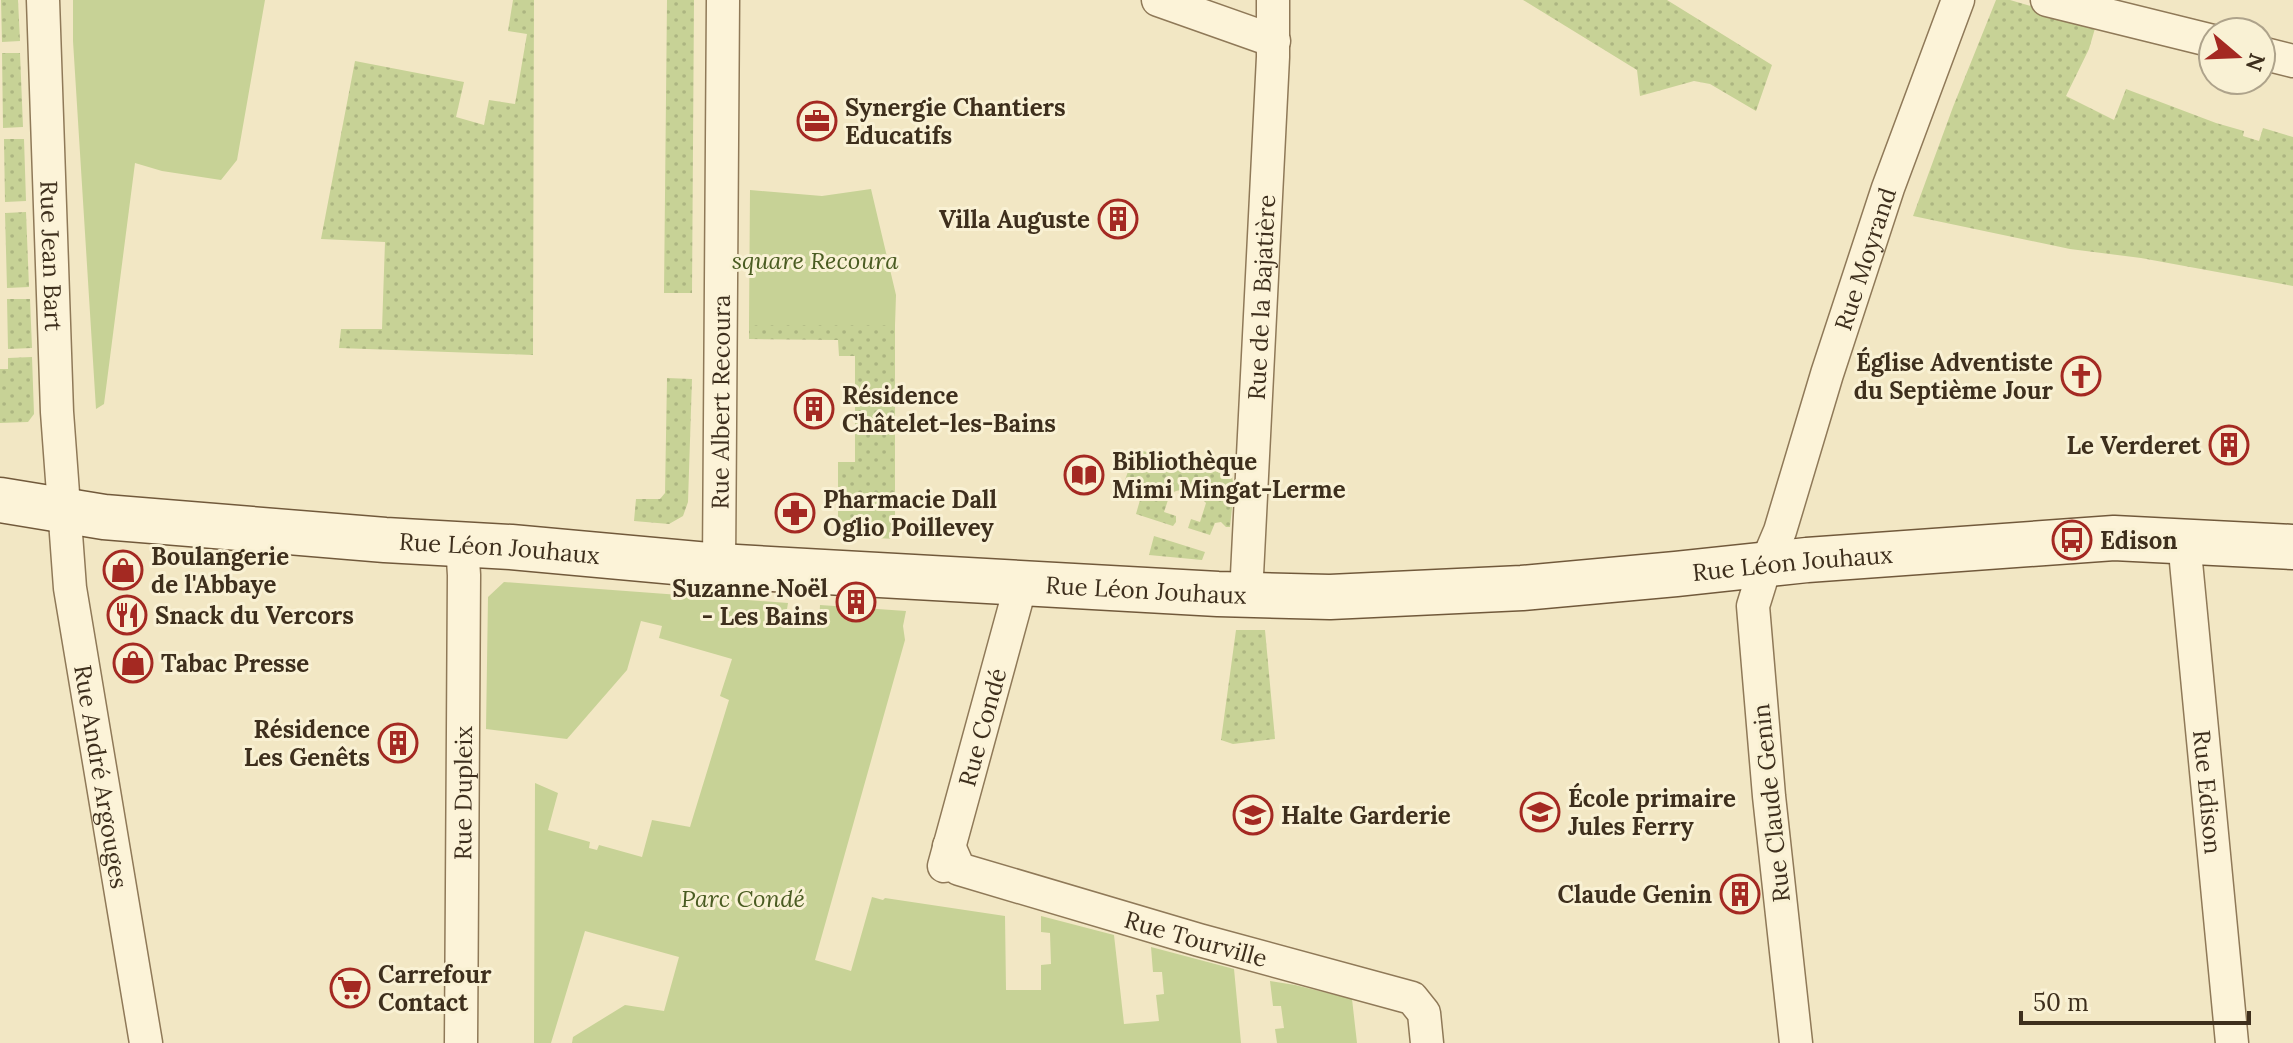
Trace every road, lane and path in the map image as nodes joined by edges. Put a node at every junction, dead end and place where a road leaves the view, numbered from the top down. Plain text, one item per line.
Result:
1 (43, 0) edge
2 (723, 0) edge
3 (1158, 0) edge
4 (1273, 0) edge
5 (1958, 0) edge
6 (2047, 0) edge
7 (2197, 37) edge
8 (1274, 41) junction
9 (0, 500) edge
10 (63, 510) junction
11 (2184, 541) junction
12 (462, 544) junction
13 (2293, 547) edge
14 (1766, 564) junction
15 (719, 566) junction
16 (1021, 584) junction
17 (1246, 595) junction
18 (946, 857) joint
19 (146, 1043) edge
20 (461, 1043) edge
21 (1427, 1043) edge
22 (1796, 1043) edge
23 (2232, 1043) edge

1 - 10 street, Rue Jean Bart
2 - 15 street, Rue Albert Recoura
3 - 8 street
4 - 8 street, Rue de la Bajatière
5 - 14 street, Rue Moyrand
6 - 7 street
8 - 17 street, Rue de la Bajatière
9 - 10 street, Rue Léon Jouhaux
10 - 12 street, Rue Léon Jouhaux
10 - 19 street, Rue André Argouges
11 - 13 street, Rue Léon Jouhaux
11 - 14 street, Rue Léon Jouhaux
11 - 23 street, Rue Edison
12 - 15 street, Rue Léon Jouhaux
12 - 20 street, Rue Dupleix
14 - 17 street, Rue Léon Jouhaux
14 - 22 street, Rue Claude Genin
15 - 16 street, Rue Léon Jouhaux
16 - 17 street, Rue Léon Jouhaux
16 - 18 street, Rue Condé
18 - 21 street, Rue Tourville

